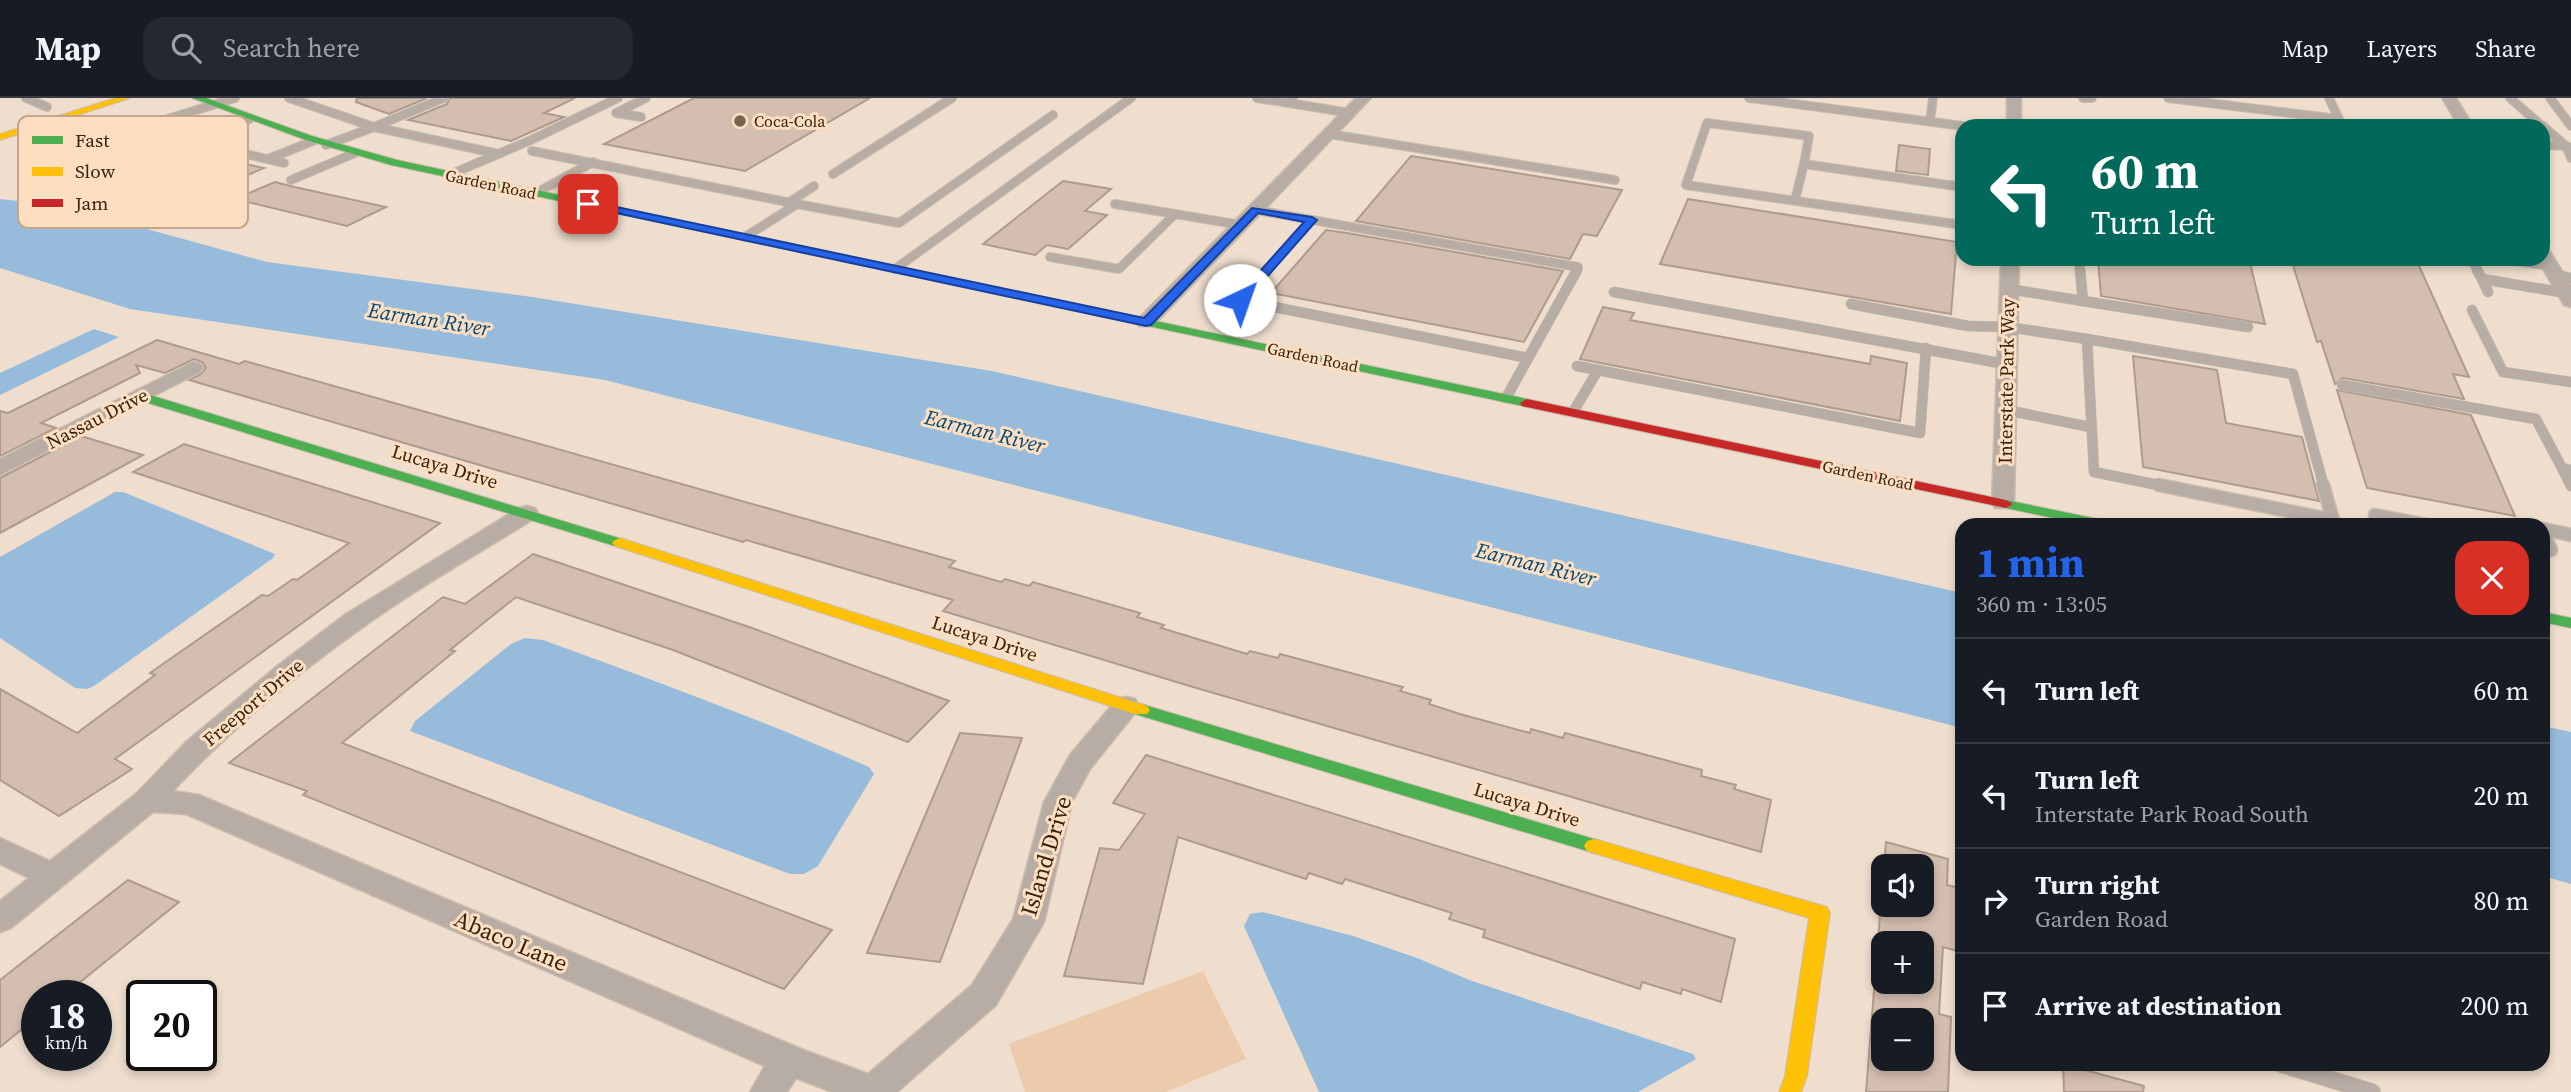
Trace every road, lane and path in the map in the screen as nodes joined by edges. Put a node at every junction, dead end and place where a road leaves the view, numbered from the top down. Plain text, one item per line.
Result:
1 (26, 98) edge
2 (78, 98) edge
3 (125, 98) edge
4 (197, 98) edge
5 (235, 98) edge
6 (289, 98) edge
7 (444, 98) edge
8 (618, 98) edge
9 (646, 98) edge
10 (952, 98) edge
11 (1131, 98) edge
12 (1257, 98) edge
13 (1364, 98) edge
14 (1749, 98) edge
15 (1933, 98) edge
16 (2014, 98) edge
17 (2074, 98) edge
18 (2086, 98) edge
19 (2168, 98) edge
20 (2329, 98) edge
21 (2449, 98) edge
22 (2510, 98) edge
23 (2550, 98) edge
24 (1291, 100) edge
25 (213, 104) junction
26 (47, 107) junction
27 (1350, 113) junction
28 (1053, 115) dead end
29 (67, 116) edge
30 (176, 116) edge
31 (243, 116) edge
32 (641, 117) dead end
33 (250, 119) edge
34 (2014, 119) edge
35 (2462, 119) edge
36 (2535, 119) edge
37 (0, 121) edge
38 (1930, 121) junction
39 (1955, 125) edge
40 (2571, 126) edge
41 (374, 127) junction
42 (18, 131) edge
43 (2550, 132) edge
44 (1329, 134) junction
45 (0, 137) edge
46 (319, 143) junction
47 (2550, 146) edge
48 (2569, 150) edge
49 (532, 151) dead end
50 (355, 153) junction
51 (248, 154) edge
52 (499, 154) junction
53 (268, 159) junction
54 (593, 162) junction
55 (284, 163) dead end
56 (1804, 164) junction
57 (833, 174) dead end
58 (449, 175) junction
59 (291, 180) dead end
60 (1615, 180) dead end
61 (814, 186) dead end
62 (1955, 186) edge
63 (536, 193) junction
64 (1794, 200) junction
65 (794, 203) junction
66 (1115, 204) dead end
67 (1256, 210) junction
68 (1175, 214) junction
69 (1312, 220) junction
70 (1955, 224) edge
71 (1241, 225) junction
72 (745, 237) junction
73 (1050, 257) dead end
74 (2010, 266) edge
75 (2080, 266) edge
76 (2474, 266) edge
77 (2523, 266) edge
78 (895, 269) junction
79 (2559, 278) edge
80 (2482, 279) junction
81 (2009, 289) junction
82 (1614, 292) dead end
83 (2488, 292) dead end
84 (2083, 301) junction
85 (1851, 304) dead end
86 (2472, 310) dead end
87 (1146, 322) junction
88 (2008, 327) junction
89 (2248, 327) dead end
90 (2087, 339) junction
91 (1926, 348) junction
92 (1528, 358) junction
93 (2005, 364) junction
94 (1577, 366) dead end
95 (193, 368) dead end
96 (1598, 370) junction
97 (2571, 382) edge
98 (2342, 385) dead end
99 (140, 396) junction
100 (1506, 398) junction
101 (2006, 410) junction
102 (1573, 412) junction
103 (2090, 427) junction
104 (0, 468) edge
105 (2566, 469) edge
106 (2571, 486) edge
107 (2003, 503) junction
108 (527, 513) junction
109 (2375, 515) dead end
110 (2074, 518) edge
111 (2310, 518) edge
112 (2333, 518) edge
113 (2390, 518) edge
114 (2550, 532) edge
115 (2571, 535) edge
116 (2550, 618) edge
117 (2571, 623) edge
118 (1126, 706) junction
119 (147, 801) junction
120 (0, 850) edge
121 (52, 876) junction
122 (0, 919) edge
123 (789, 1060) junction
124 (2304, 1071) edge
125 (767, 1092) edge
126 (873, 1092) edge
127 (1790, 1092) edge
128 (2372, 1092) edge

1 - 26 lane
2 - 26 street
3 - 29 street
4 - 25 street, Garden Road
5 - 25 lane
6 - 41 lane
7 - 41 lane
8 - 52 lane
9 - 32 lane
10 - 57 lane
11 - 78 lane
12 - 24 lane
13 - 27 street
14 - 38 lane
15 - 38 lane
16 - 34 street
17 - 18 lane
19 - 20 lane
21 - 35 street
22 - 36 lane
23 - 40 lane
24 - 27 lane
25 - 30 lane
25 - 31 street, Garden Road
26 - 37 street
27 - 44 street
28 - 65 lane
33 - 46 street, Garden Road
38 - 39 lane
41 - 46 lane
41 - 52 lane
42 - 45 street
43 - 48 lane
44 - 60 lane
44 - 67 street
46 - 50 street, Garden Road
46 - 53 lane
47 - 48 lane
49 - 54 lane
50 - 58 street, Garden Road
50 - 59 lane
51 - 53 lane
52 - 58 lane
53 - 55 lane
54 - 63 lane
54 - 65 lane
56 - 62 lane
56 - 64 lane
56 - 64 lane
58 - 63 street, Garden Road
61 - 65 lane
63 - 72 street, Garden Road
64 - 70 lane
65 - 72 lane
66 - 68 lane
67 - 69 lane
67 - 71 street
68 - 71 lane
68 - 73 lane
69 - 92 lane
69 - 92 lane
71 - 87 street
72 - 78 street, Garden Road
74 - 81 street, Interstate Park Way
75 - 84 lane
76 - 80 lane
77 - 79 lane
78 - 87 street, Garden Road
79 - 80 lane
80 - 83 lane
81 - 84 lane
81 - 88 street, Interstate Park Way
82 - 91 lane
84 - 89 lane
85 - 88 lane
86 - 97 lane
87 - 100 street, Garden Road
88 - 90 lane
88 - 93 street, Interstate Park Way
90 - 103 lane
90 - 112 lane
91 - 93 lane
91 - 96 lane
92 - 100 lane
93 - 101 street, Interstate Park Way
94 - 96 lane
95 - 99 street, Nassau Drive
96 - 102 lane
98 - 105 lane
99 - 104 street, Nassau Drive
99 - 108 street, Lucaya Drive
100 - 102 street, Garden Road
101 - 103 lane
101 - 107 street, Interstate Park Way
102 - 107 street, Garden Road
103 - 111 lane
105 - 106 lane
107 - 110 street, Garden Road
108 - 118 street, Lucaya Drive
108 - 119 street, Freeport Drive
109 - 113 lane
114 - 115 lane
116 - 117 street
118 - 126 street, Island Drive
118 - 127 street, Lucaya Drive
119 - 121 street, Freeport Drive
119 - 123 street, Abaco Lane
120 - 121 street
121 - 122 street, Freeport Drive
123 - 125 street
123 - 126 street, Abaco Lane
124 - 128 lane

